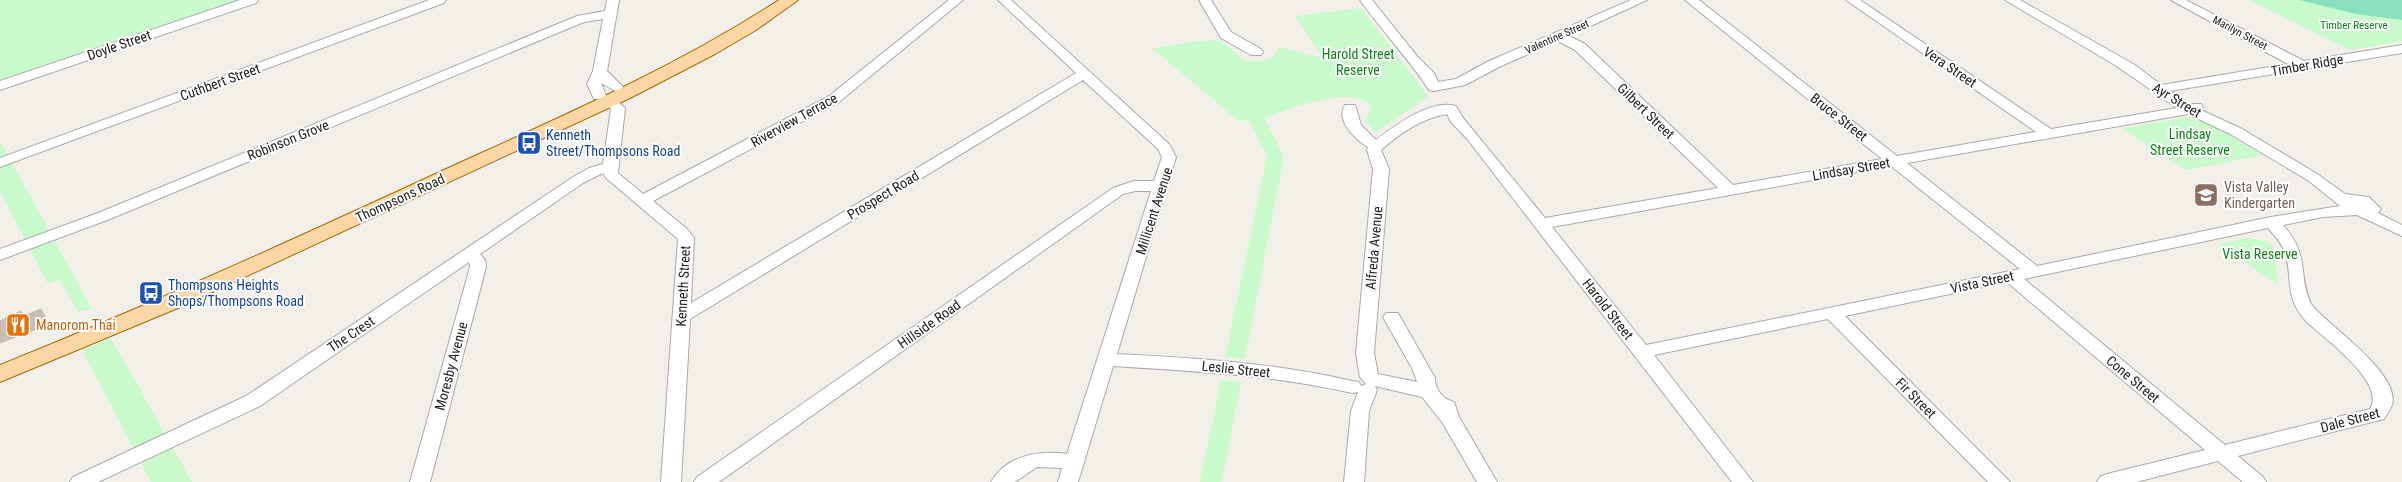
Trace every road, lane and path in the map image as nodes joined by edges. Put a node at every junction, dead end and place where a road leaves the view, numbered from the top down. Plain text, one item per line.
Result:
1 (252, 0) edge
2 (440, 0) edge
3 (614, 0) edge
4 (774, 0) edge
5 (790, 0) edge
6 (957, 0) edge
7 (1004, 0) edge
8 (1205, 0) edge
9 (1366, 0) edge
10 (1641, 0) edge
11 (1691, 0) edge
12 (1852, 0) edge
13 (2011, 0) edge
14 (2017, 0) edge
15 (2177, 0) edge
16 (242, 2) edge
17 (610, 16) junction
18 (2057, 25) junction
19 (1558, 36) junction
20 (2402, 49) edge
21 (1256, 52) dead end
22 (2302, 66) junction
23 (600, 71) junction
24 (1084, 74) junction
25 (0, 86) edge
26 (1434, 87) junction
27 (2165, 89) junction
28 (608, 95) junction
29 (1350, 108) dead end
30 (1451, 108) junction
31 (2191, 108) junction
32 (2049, 134) junction
33 (1473, 137) joint
34 (1377, 146) junction
35 (1894, 161) junction
36 (0, 163) edge
37 (610, 167) junction
38 (1161, 186) junction
39 (1730, 191) junction
40 (641, 201) junction
41 (2356, 205) junction
42 (2271, 222) junction
43 (1541, 224) junction
44 (2401, 230) edge
45 (470, 253) junction
46 (0, 255) edge
47 (2033, 271) junction
48 (2010, 276) junction
49 (1832, 313) junction
50 (682, 316) junction
51 (1392, 317) dead end
52 (1641, 352) junction
53 (1108, 356) junction
54 (0, 362) edge
55 (0, 374) edge
56 (1362, 383) junction
57 (1429, 391) junction
58 (2222, 453) junction
59 (1074, 462) junction
60 (80, 482) edge
61 (420, 482) edge
62 (671, 482) edge
63 (704, 482) edge
64 (1002, 482) edge
65 (1068, 482) edge
66 (1354, 482) edge
67 (1487, 482) edge
68 (1743, 482) edge
69 (2000, 482) edge
70 (2107, 482) edge
71 (2256, 482) edge

1 - 16 street, Doyle Street
2 - 36 street, Cuthbert Street
3 - 17 street
4 - 28 main road, Thompsons Road
5 - 28 main road, Thompsons Road
6 - 40 street, Riverview Terrace
7 - 24 street, Millicent Avenue
8 - 21 street
9 - 26 street, Harold Street
10 - 19 street, Valentine Street
11 - 35 street, Bruce Street
12 - 32 street, Vera Street
13 - 18 street, Ayr Street
14 - 18 street, Ayr Street
15 - 22 street, Marilyn Street
16 - 25 street, Doyle Street
17 - 23 street
17 - 46 street, Robinson Grove
18 - 27 street, Ayr Street
19 - 26 street, Valentine Street
19 - 39 street, Gilbert Street
20 - 22 street, Timber Ridge
22 - 27 street, Timber Ridge
23 - 28 street
23 - 28 street
24 - 38 street, Millicent Avenue
24 - 50 street, Prospect Road
26 - 30 street, Harold Street
27 - 31 street, Ayr Street
28 - 37 street
28 - 54 main road, Thompsons Road
28 - 55 main road, Thompsons Road
29 - 34 street
30 - 33 street, Harold Street
30 - 34 street
31 - 32 street, Lindsay Street
31 - 41 street, Ayr Street
32 - 35 street, Lindsay Street
33 - 43 street, Harold Street
34 - 56 street, Alfreda Avenue
35 - 39 street, Lindsay Street
35 - 47 street, Bruce Street
37 - 40 street, Kenneth Street
37 - 45 street, The Crest
38 - 53 street, Millicent Avenue
38 - 63 street, Hillside Road
39 - 43 street, Lindsay Street
40 - 50 street, Kenneth Street
41 - 42 street, Vista Street
41 - 44 street, Ayr Street
42 - 47 street, Vista Street
42 - 58 street, Dale Street
43 - 52 street, Harold Street
45 - 60 street, The Crest
45 - 61 street, Moresby Avenue
47 - 48 street, Vista Street
48 - 49 street, Vista Street
48 - 58 street, Cone Street
49 - 52 street, Vista Street
49 - 69 street, Fir Street
50 - 62 street, Kenneth Street
51 - 57 street
52 - 68 street, Harold Street
53 - 56 street, Leslie Street
53 - 59 street, Millicent Avenue
56 - 57 street, Leslie Street
56 - 66 street, Alfreda Avenue
57 - 67 street
58 - 70 street, Dale Street
58 - 71 street, Cone Street
59 - 64 street
59 - 65 street, Millicent Avenue

